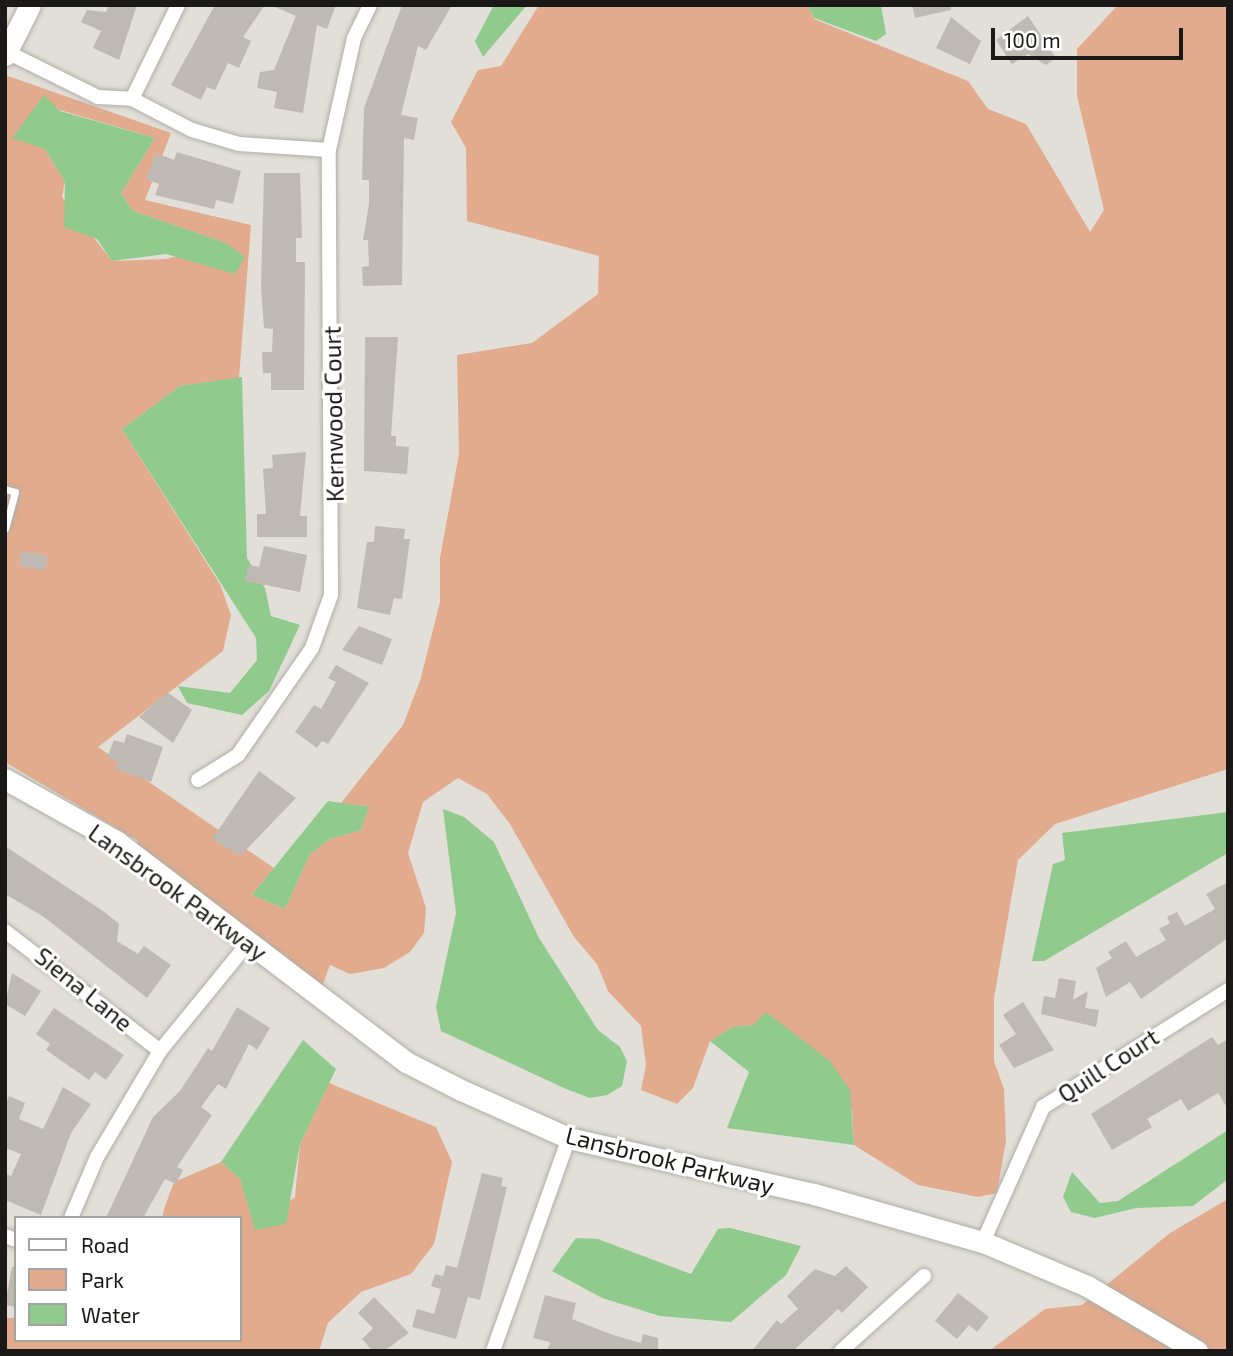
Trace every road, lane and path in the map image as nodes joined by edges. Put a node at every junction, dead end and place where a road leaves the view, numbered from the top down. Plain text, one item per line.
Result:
1 (30, 5) edge
2 (178, 5) edge
3 (370, 5) edge
4 (6, 54) edge
5 (132, 99) junction
6 (329, 150) junction
7 (5, 489) edge
8 (5, 529) edge
9 (5, 779) edge
10 (198, 780) dead end
11 (5, 931) edge
12 (248, 943) junction
13 (1228, 990) edge
14 (160, 1051) junction
15 (569, 1138) junction
16 (72, 1216) edge
17 (983, 1242) junction
18 (924, 1276) dead end
19 (493, 1351) edge
20 (841, 1351) edge
21 (1196, 1351) edge

1 - 4 street
2 - 5 street
3 - 6 street, Kernwood Court
4 - 5 street
5 - 6 street
6 - 10 street, Kernwood Court
7 - 8 lane
9 - 12 street, Lansbrook Parkway
11 - 14 street, Siena Lane
12 - 14 street
12 - 15 street, Lansbrook Parkway
13 - 17 street, Quill Court
14 - 16 street
15 - 17 street, Lansbrook Parkway
15 - 19 street
17 - 21 street, Lansbrook Parkway
18 - 20 street

